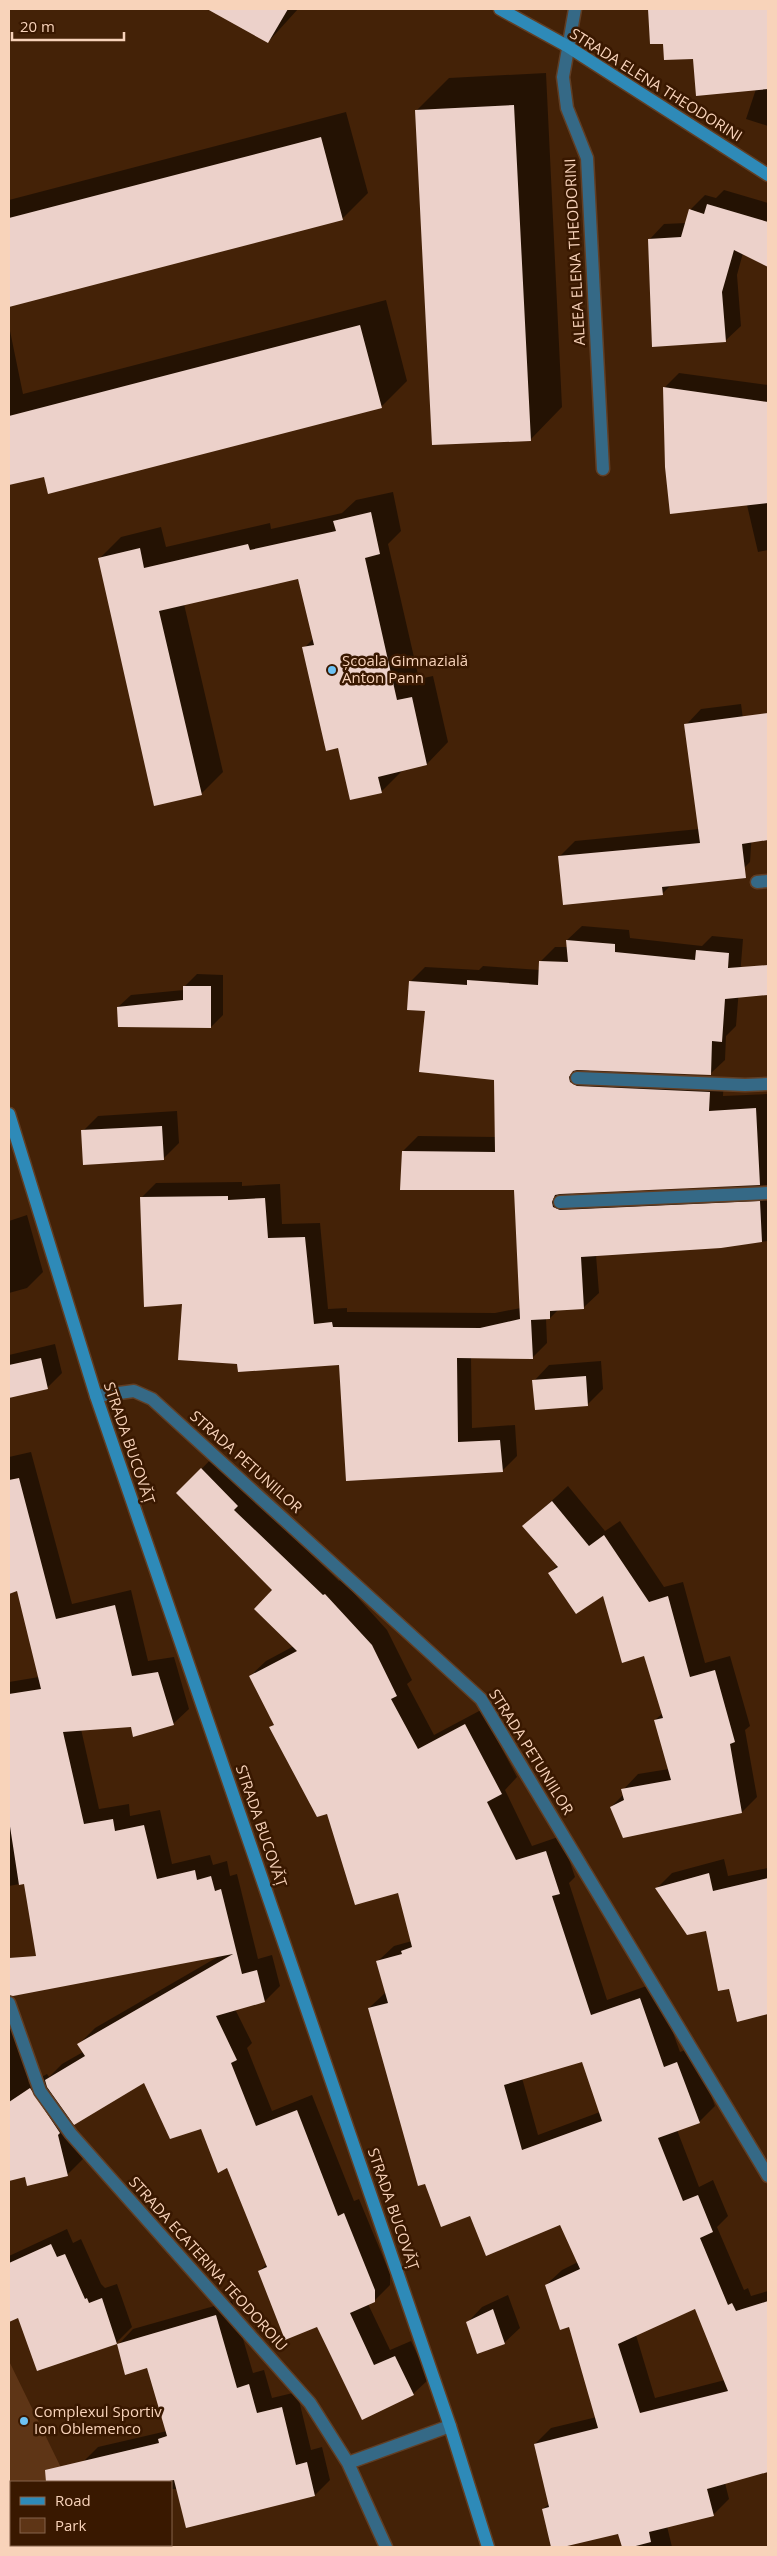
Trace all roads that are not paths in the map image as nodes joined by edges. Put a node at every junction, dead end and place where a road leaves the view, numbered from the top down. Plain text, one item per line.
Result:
1 (500, 9) edge
2 (575, 9) edge
3 (567, 46) junction
4 (768, 175) edge
5 (603, 468) dead end
6 (577, 1078) dead end
7 (768, 1084) edge
8 (9, 1114) edge
9 (768, 1193) edge
10 (560, 1202) dead end
11 (96, 1396) junction
12 (9, 2002) edge
13 (768, 2176) edge
14 (450, 2426) junction
15 (348, 2463) junction
16 (386, 2547) edge
17 (488, 2547) edge

1 - 3 street, STRADA ELENA THEODORINI
2 - 3 street, ALEEA ELENA THEODORINI
3 - 4 street, STRADA ELENA THEODORINI
3 - 5 street, ALEEA ELENA THEODORINI
6 - 7 street
8 - 11 street, STRADA BUCOVĂȚ
9 - 10 street
11 - 13 street, STRADA PETUNIILOR
11 - 14 street, STRADA BUCOVĂȚ
12 - 15 street, STRADA ECATERINA TEODOROIU
14 - 15 street
14 - 17 street, STRADA BUCOVĂȚ
15 - 16 street, STRADA ECATERINA TEODOROIU

